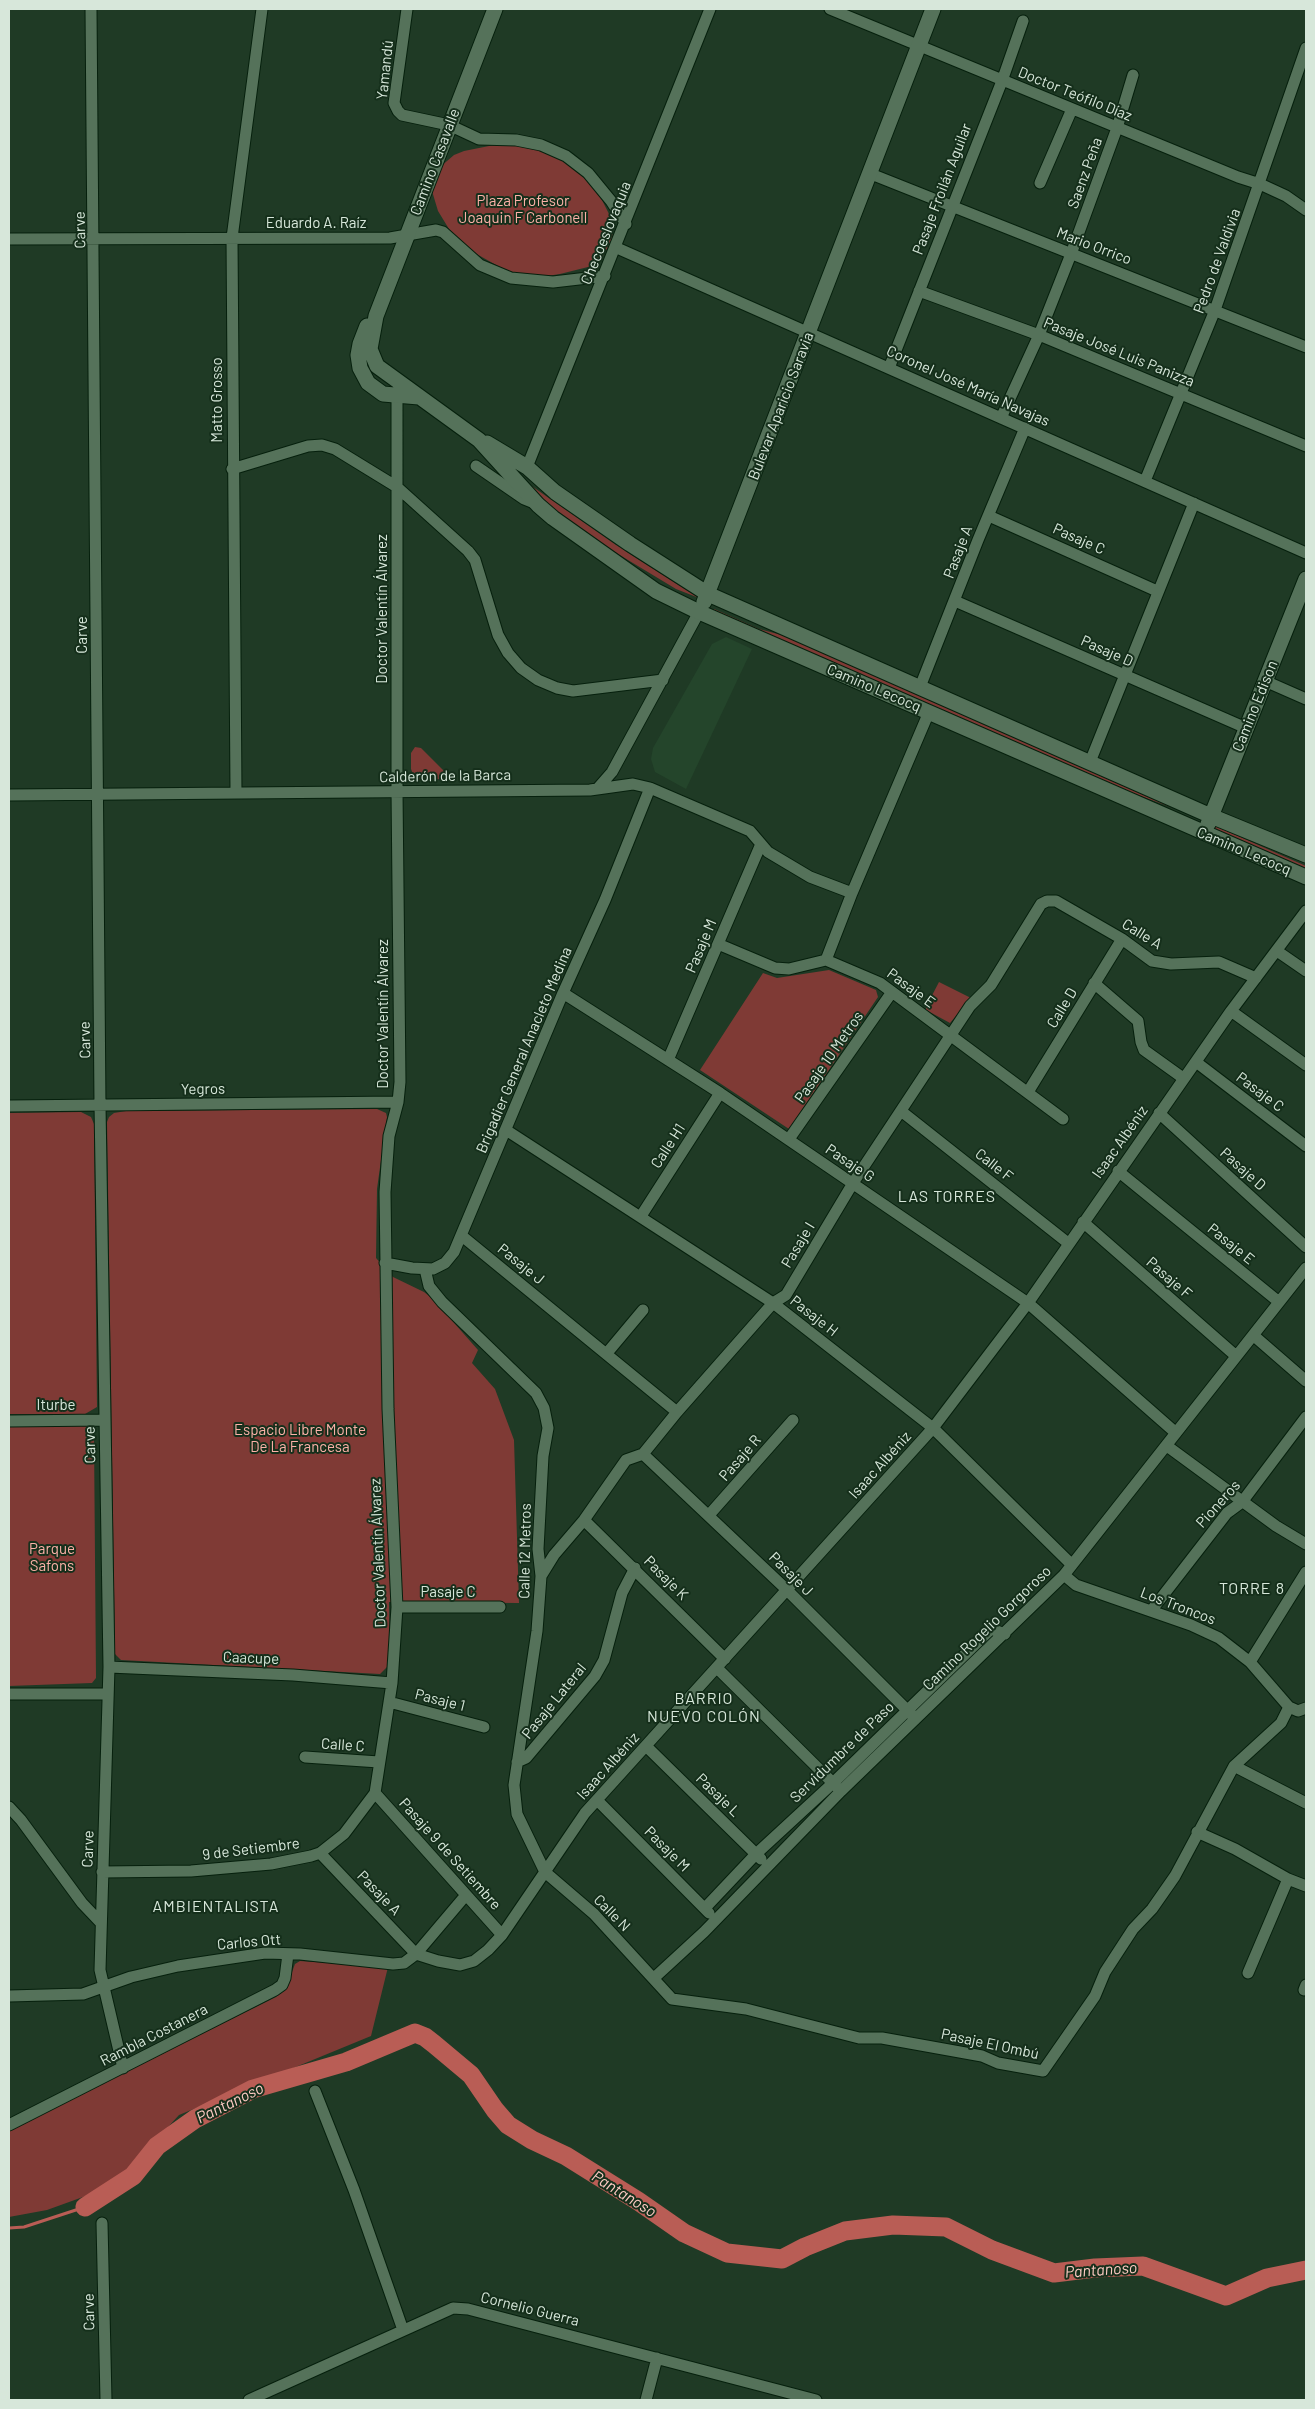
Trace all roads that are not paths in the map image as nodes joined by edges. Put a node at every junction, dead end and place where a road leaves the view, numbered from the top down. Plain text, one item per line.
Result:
1 (91, 9) edge
2 (262, 9) edge
3 (407, 9) edge
4 (495, 9) edge
5 (710, 9) edge
6 (830, 9) edge
7 (933, 9) edge
8 (1023, 21) dead end
9 (919, 47) junction
10 (1306, 48) edge
11 (1132, 76) dead end
12 (1002, 81) junction
13 (1072, 110) junction
14 (449, 125) junction
15 (1117, 128) junction
16 (871, 174) junction
17 (1040, 183) dead end
18 (1260, 184) junction
19 (951, 207) junction
20 (1306, 210) edge
21 (626, 224) junction
22 (406, 236) junction
23 (9, 238) edge
24 (232, 238) junction
25 (95, 239) junction
26 (617, 248) junction
27 (1071, 254) junction
28 (605, 276) junction
29 (919, 291) junction
30 (1216, 310) junction
31 (376, 316) junction
32 (810, 332) junction
33 (1039, 335) junction
34 (1306, 347) edge
35 (889, 368) junction
36 (399, 389) junction
37 (1181, 393) junction
38 (1001, 418) junction
39 (1025, 428) junction
40 (479, 440) junction
41 (1306, 446) edge
42 (476, 466) dead end
43 (528, 467) junction
44 (232, 469) junction
45 (1145, 481) junction
46 (397, 487) junction
47 (1194, 503) junction
48 (538, 505) junction
49 (989, 516) junction
50 (1306, 553) edge
51 (1306, 579) edge
52 (1157, 591) junction
53 (708, 594) junction
54 (955, 601) junction
55 (698, 612) junction
56 (1124, 674) junction
57 (663, 680) junction
58 (1266, 681) junction
59 (920, 687) junction
60 (1306, 699) edge
61 (929, 712) junction
62 (1246, 728) junction
63 (1090, 762) junction
64 (598, 788) junction
65 (650, 788) junction
66 (397, 791) junction
67 (98, 794) junction
68 (236, 794) junction
69 (9, 795) edge
70 (1211, 816) junction
71 (1204, 833) junction
72 (761, 844) junction
73 (1306, 855) edge
74 (1306, 878) edge
75 (852, 893) junction
76 (1047, 901) joint
77 (1306, 911) edge
78 (1122, 940) junction
79 (718, 944) junction
80 (1276, 951) junction
81 (826, 960) junction
82 (1306, 971) edge
83 (1256, 978) junction
84 (1094, 983) junction
85 (892, 992) junction
86 (563, 993) junction
87 (1231, 1011) junction
88 (951, 1036) junction
89 (668, 1060) junction
90 (1196, 1062) junction
91 (1306, 1065) edge
92 (1184, 1078) junction
93 (720, 1092) junction
94 (1028, 1092) junction
95 (398, 1102) junction
96 (100, 1105) junction
97 (9, 1106) edge
98 (901, 1111) junction
99 (1159, 1113) junction
100 (1063, 1119) dead end
101 (506, 1130) junction
102 (789, 1139) junction
103 (1306, 1146) edge
104 (1118, 1171) junction
105 (852, 1183) junction
106 (641, 1216) junction
107 (1083, 1222) junction
108 (462, 1236) junction
109 (1068, 1243) junction
110 (1306, 1247) edge
111 (385, 1263) junction
112 (1306, 1268) edge
113 (425, 1269) junction
114 (1279, 1302) junction
115 (773, 1303) junction
116 (1028, 1303) junction
117 (643, 1310) dead end
118 (1253, 1335) junction
119 (607, 1353) junction
120 (1236, 1356) junction
121 (1306, 1381) edge
122 (677, 1412) junction
123 (1306, 1418) edge
124 (104, 1420) junction
125 (793, 1420) dead end
126 (9, 1421) edge
127 (933, 1428) junction
128 (1176, 1433) junction
129 (1167, 1446) junction
130 (644, 1454) junction
131 (1242, 1502) junction
132 (709, 1515) junction
133 (584, 1520) junction
134 (1306, 1544) edge
135 (1072, 1565) junction
136 (635, 1568) junction
137 (1306, 1572) edge
138 (1064, 1574) junction
139 (540, 1576) junction
140 (787, 1590) junction
141 (397, 1607) junction
142 (500, 1607) dead end
143 (1151, 1611) junction
144 (725, 1659) junction
145 (1250, 1662) junction
146 (109, 1667) junction
147 (717, 1668) junction
148 (392, 1683) junction
149 (9, 1694) edge
150 (108, 1694) junction
151 (390, 1702) junction
152 (1289, 1707) junction
153 (1306, 1708) edge
154 (911, 1714) junction
155 (484, 1727) dead end
156 (646, 1746) junction
157 (305, 1757) dead end
158 (379, 1762) junction
159 (517, 1762) junction
160 (1234, 1766) junction
161 (837, 1787) junction
162 (375, 1793) junction
163 (597, 1800) junction
164 (1306, 1803) edge
165 (9, 1807) edge
166 (1197, 1832) junction
167 (320, 1853) junction
168 (756, 1854) junction
169 (768, 1865) junction
170 (102, 1872) junction
171 (545, 1872) junction
172 (1288, 1879) junction
173 (1306, 1886) edge
174 (466, 1895) junction
175 (705, 1908) junction
176 (716, 1919) junction
177 (101, 1923) junction
178 (502, 1935) junction
179 (288, 1954) junction
180 (416, 1954) junction
181 (1248, 1973) dead end
182 (654, 1978) junction
183 (102, 1987) junction
184 (9, 1996) edge
185 (123, 2068) junction
186 (315, 2091) dead end
187 (9, 2125) edge
188 (102, 2223) dead end
189 (404, 2330) junction
190 (657, 2358) junction
191 (106, 2400) edge
192 (249, 2400) edge
193 (646, 2400) edge
194 (816, 2400) edge

1 - 25 street, Carve
2 - 24 street, Matto Grosso
3 - 14 street, Yamandú
4 - 14 street, Camino Casavalle
5 - 21 street, Checoeslovaquia
6 - 9 street, Doctor Teófilo Díaz
7 - 9 street, Bulevar Aparicio Saravia
8 - 12 street, Pasaje Froilán Aguilar
9 - 12 street, Doctor Teófilo Díaz
9 - 16 street, Bulevar Aparicio Saravia
10 - 18 street, Pedro de Valdivia
11 - 15 street, Saenz Peña
12 - 13 street, Doctor Teófilo Díaz
12 - 19 street, Pasaje Froilán Aguilar
13 - 15 street, Doctor Teófilo Díaz
13 - 17 street
14 - 21 street
14 - 22 street, Camino Casavalle
15 - 18 street, Doctor Teófilo Díaz
15 - 27 street, Saenz Peña
16 - 19 street, Mario Orrico
16 - 32 street, Bulevar Aparicio Saravia
18 - 20 street, Doctor Teófilo Díaz
18 - 30 street, Pedro de Valdivia
19 - 27 street, Mario Orrico
19 - 29 street, Pasaje Froilán Aguilar
21 - 26 street, Checoeslovaquia
22 - 24 street, Eduardo A. Raíz
22 - 28 street, Eduardo A. Raíz
22 - 31 street, Camino Casavalle
23 - 25 street, Eduardo A. Raíz
24 - 25 street, Eduardo A. Raíz
24 - 44 street, Matto Grosso
25 - 67 street, Carve
26 - 28 street, Checoeslovaquia
26 - 32 street, Coronel José María Navajas
27 - 30 street, Mario Orrico
27 - 33 street, Saenz Peña
28 - 43 street, Checoeslovaquia
29 - 33 street, Pasaje José Luis Panizza
29 - 35 street, Pasaje Froilán Aguilar
30 - 34 street, Mario Orrico
30 - 37 street, Pedro de Valdivia
31 - 36 street
31 - 36 street, Camino Lecocq
32 - 35 street, Coronel José María Navajas
32 - 53 street, Bulevar Aparicio Saravia
33 - 37 street, Pasaje José Luis Panizza
33 - 38 street, Saenz Peña
35 - 38 street, Coronel José María Navajas
36 - 40 street, Camino Lecocq
36 - 46 street, Doctor Valentín Álvarez
37 - 41 street, Pasaje José Luis Panizza
37 - 45 street, Pedro de Valdivia
38 - 39 street, Coronel José María Navajas
39 - 45 street, Coronel José María Navajas
39 - 49 street, Pasaje A
40 - 43 street, Camino Lecocq
40 - 48 street, Camino Lecocq
42 - 48 street
43 - 53 street, Camino Lecocq
44 - 46 street
44 - 68 street, Matto Grosso
45 - 47 street, Coronel José María Navajas
46 - 57 street
46 - 66 street, Doctor Valentín Álvarez
47 - 50 street, Coronel José María Navajas
47 - 52 street
48 - 55 street, Camino Lecocq
49 - 52 street, Pasaje C
49 - 54 street, Pasaje A
51 - 58 street, Camino Edison
52 - 56 street
53 - 55 street, Bulevar Aparicio Saravia
53 - 59 street, Camino Lecocq
54 - 56 street, Pasaje D
54 - 59 street, Pasaje A
55 - 57 street, Bulevar Aparicio Saravia
55 - 61 street, Camino Lecocq
56 - 62 street, Pasaje D
56 - 63 street
57 - 64 street, Bulevar Aparicio Saravia
58 - 60 street
58 - 62 street, Camino Edison
59 - 63 street, Camino Lecocq
61 - 71 street, Camino Lecocq
61 - 75 street
62 - 70 street, Camino Edison
63 - 70 street, Camino Lecocq
64 - 65 street, Calderón de la Barca
64 - 66 street, Calderón de la Barca
65 - 72 street, Calderón de la Barca
65 - 86 street, Brigadier General Anacleto Medina
66 - 68 street, Calderón de la Barca
66 - 95 street, Doctor Valentín Álvarez
67 - 68 street, Calderón de la Barca
67 - 69 street, Calderón de la Barca
67 - 96 street, Carve
70 - 71 street, Camino Edison
70 - 73 street, Camino Lecocq
71 - 74 street, Camino Lecocq
72 - 75 street, Calderón de la Barca
72 - 79 street, Pasaje M
75 - 81 street
76 - 78 street, Calle A
76 - 88 street, Pasaje I
77 - 80 street, Isaac Albéniz
78 - 83 street, Calle A
78 - 84 street, Calle D
79 - 81 street
79 - 89 street, Pasaje M
80 - 82 street
80 - 83 street, Isaac Albéniz
81 - 85 street, Pasaje E
83 - 87 street, Isaac Albéniz
84 - 92 street
84 - 94 street, Calle D
85 - 88 street, Pasaje E
85 - 102 street, Pasaje 10 Metros
86 - 89 street, Pasaje G
86 - 101 street, Brigadier General Anacleto Medina
87 - 90 street, Isaac Albéniz
87 - 91 street
88 - 94 street, Pasaje E
88 - 98 street, Pasaje I
89 - 93 street, Pasaje G
90 - 92 street, Isaac Albéniz
90 - 103 street, Pasaje C
92 - 99 street, Isaac Albéniz
93 - 102 street, Pasaje G
93 - 106 street, Calle H1
94 - 100 street, Pasaje E
95 - 96 street, Yegros
95 - 111 street, Doctor Valentín Álvarez
96 - 97 street, Yegros
96 - 124 street, Carve
98 - 105 street, Pasaje I
98 - 109 street, Calle F
99 - 104 street, Isaac Albéniz
99 - 110 street, Pasaje D
101 - 106 street, Pasaje H
101 - 108 street, Brigadier General Anacleto Medina
102 - 105 street, Pasaje G
104 - 107 street, Isaac Albéniz
104 - 114 street, Pasaje E
105 - 115 street, Pasaje I
105 - 116 street, Pasaje G
106 - 115 street, Pasaje H
107 - 109 street, Isaac Albéniz
107 - 120 street, Pasaje F
108 - 113 street, Brigadier General Anacleto Medina
108 - 119 street, Pasaje J
109 - 116 street, Isaac Albéniz
111 - 113 street, Brigadier General Anacleto Medina
111 - 141 street, Doctor Valentín Álvarez
112 - 114 street, Camino Rogelio Gorgoroso
113 - 139 street, Calle 12 Metros
114 - 118 street, Camino Rogelio Gorgoroso
115 - 122 street, Pasaje I
115 - 127 street, Pasaje H
116 - 127 street, Isaac Albéniz
116 - 128 street, Pasaje G
117 - 119 street
118 - 120 street, Camino Rogelio Gorgoroso
118 - 121 street
119 - 122 street, Pasaje J
120 - 128 street, Camino Rogelio Gorgoroso
122 - 130 street, Pasaje I
123 - 131 street, Pioneros
124 - 126 street, Iturbe
124 - 146 street, Carve
125 - 132 street, Pasaje R
127 - 135 street, Pasaje H
127 - 140 street, Isaac Albéniz
128 - 129 street, Camino Rogelio Gorgoroso
129 - 131 street
129 - 135 street, Camino Rogelio Gorgoroso
130 - 132 street, Pasaje J
130 - 133 street, Pasaje I
131 - 134 street
131 - 143 street, Pioneros
132 - 140 street, Pasaje J
133 - 136 street, Pasaje K
133 - 139 street, Pasaje I
135 - 138 street, Camino Rogelio Gorgoroso
136 - 144 street, Pasaje K
136 - 159 street, Pasaje Lateral
137 - 145 street
138 - 143 street, Los Troncos
138 - 154 street, Camino Rogelio Gorgoroso
139 - 159 street, Calle 12 Metros
140 - 144 street, Isaac Albéniz
140 - 154 street, Pasaje J
141 - 142 street, Pasaje C
141 - 148 street, Doctor Valentín Álvarez
143 - 145 street, Los Troncos
144 - 147 street, Isaac Albéniz
145 - 152 street, Los Troncos
146 - 148 street, Caacupe
146 - 150 street, Carve
147 - 156 street, Isaac Albéniz
147 - 161 street
148 - 151 street, Doctor Valentín Álvarez
149 - 150 street
150 - 170 street, Carve
151 - 155 street, Pasaje 1
151 - 158 street, Doctor Valentín Álvarez
152 - 153 street
152 - 160 street, Pasaje El Ombú
154 - 161 street, Camino Rogelio Gorgoroso
156 - 163 street, Isaac Albéniz
156 - 168 street, Pasaje L
157 - 158 street, Calle C
158 - 162 street, Doctor Valentín Álvarez
159 - 171 street, Calle 12 Metros
160 - 164 street
160 - 166 street, Pasaje El Ombú
161 - 168 street, Servidumbre de Paso
161 - 169 street, Camino Rogelio Gorgoroso
162 - 167 street, 9 de Setiembre
162 - 174 street, Pasaje 9 de Setiembre
163 - 171 street, Isaac Albéniz
163 - 175 street, Pasaje M
165 - 177 street
166 - 172 street
166 - 182 street, Pasaje El Ombú
167 - 170 street, 9 de Setiembre
167 - 180 street, Pasaje A
168 - 169 street, Pasaje L
168 - 175 street, Servidumbre de Paso
169 - 176 street, Camino Rogelio Gorgoroso
170 - 177 street, Carve
171 - 178 street, Isaac Albéniz
171 - 182 street, Calle N
172 - 173 street
172 - 181 street
174 - 178 street, Pasaje 9 de Setiembre
174 - 180 street, Carlos Ott
175 - 176 street, Pasaje M
176 - 182 street, Camino Rogelio Gorgoroso
177 - 183 street, Carve
178 - 180 street, Isaac Albéniz
179 - 180 street, Carlos Ott
179 - 183 street, Carlos Ott
179 - 185 street, Rambla Costanera
183 - 184 street, Carlos Ott
183 - 185 street, Carve
185 - 187 street, Rambla Costanera
186 - 189 street
188 - 191 street, Carve
189 - 190 street, Cornelio Guerra
189 - 192 street, Cornelio Guerra
190 - 193 street
190 - 194 street, Cornelio Guerra

